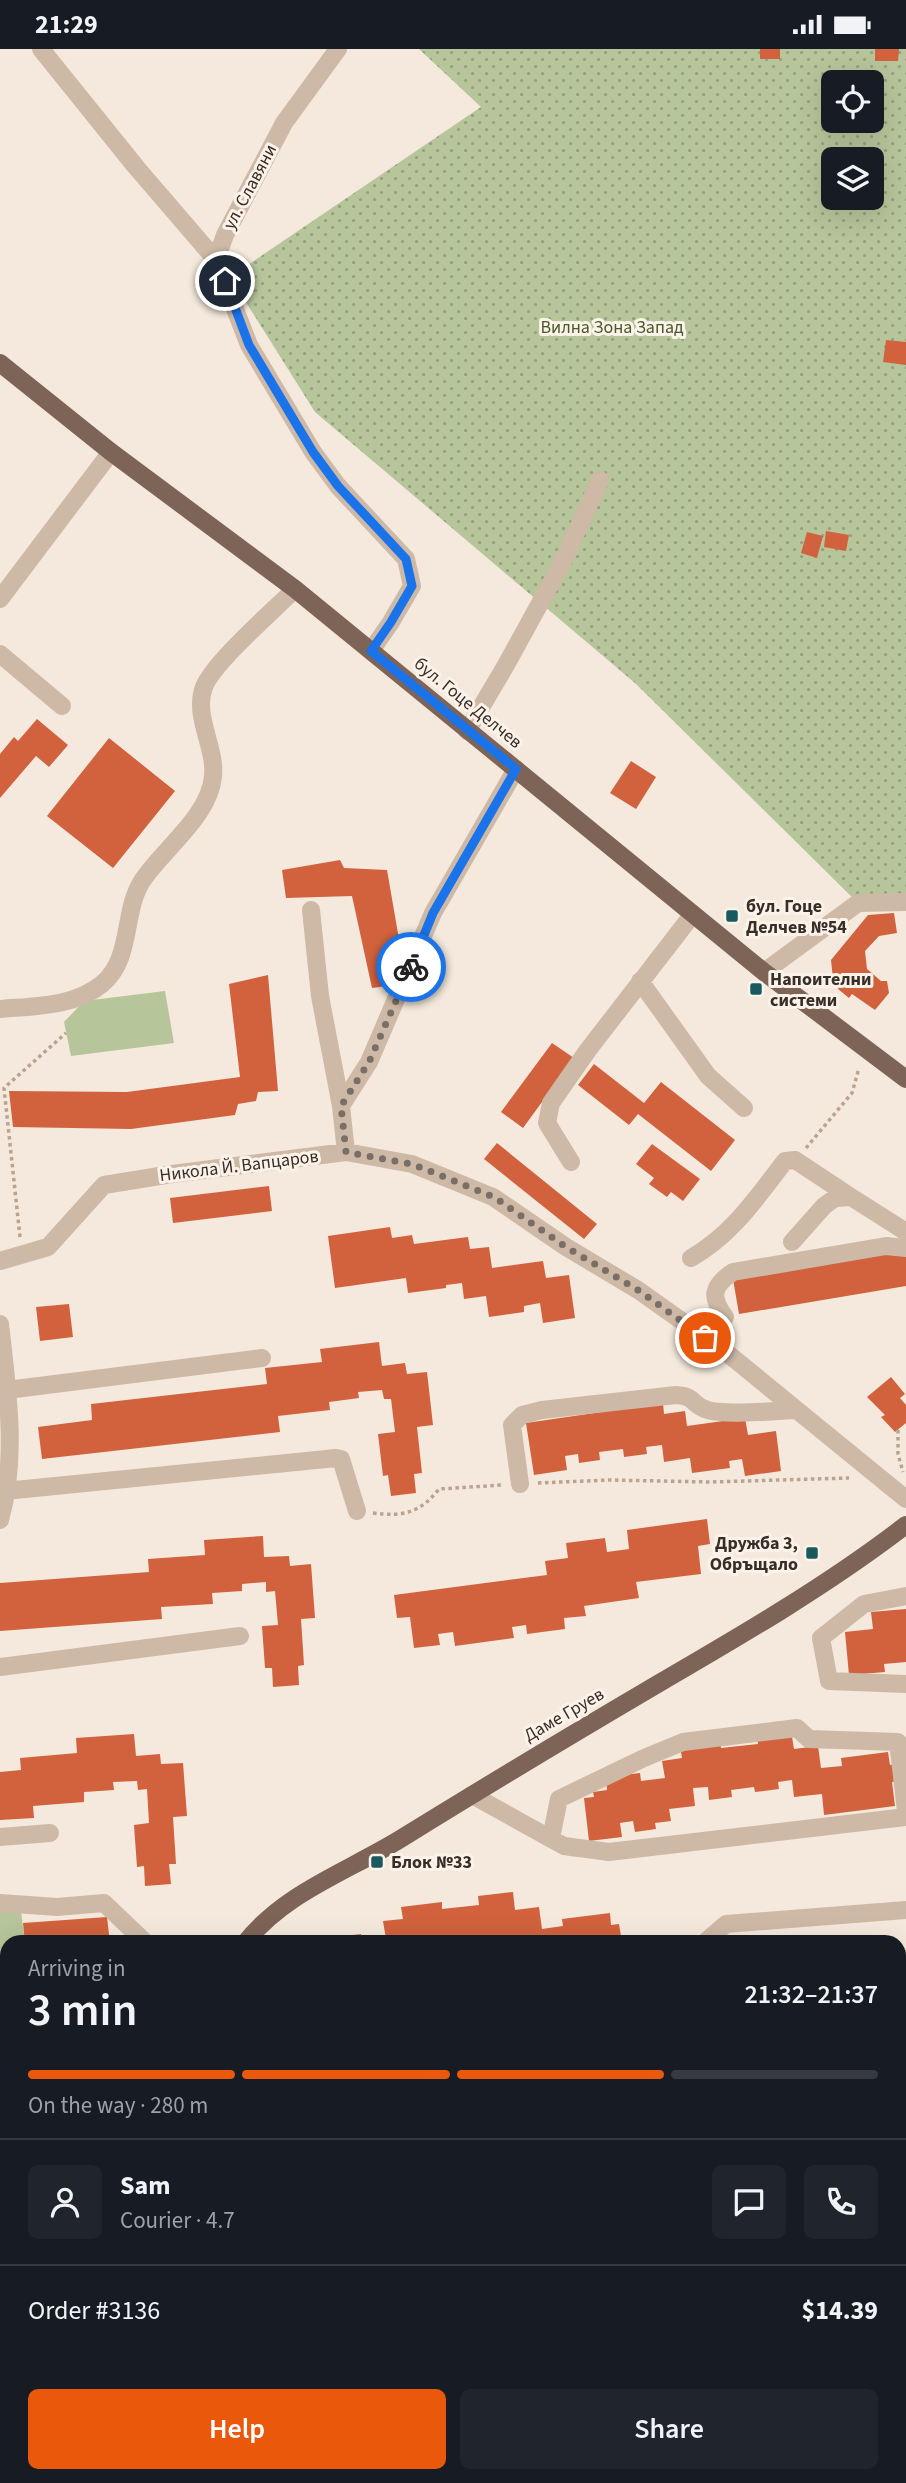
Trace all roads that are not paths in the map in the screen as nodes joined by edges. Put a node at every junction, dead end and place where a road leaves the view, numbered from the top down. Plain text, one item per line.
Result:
1 (41, 49) edge
2 (338, 49) edge
3 (216, 260) junction
4 (0, 363) edge
5 (111, 452) junction
6 (600, 480) dead end
7 (295, 589) junction
8 (0, 599) edge
9 (371, 651) junction
10 (0, 655) edge
11 (62, 706) dead end
12 (467, 731) junction
13 (516, 769) junction
14 (906, 902) edge
15 (311, 910) dead end
16 (693, 914) junction
17 (764, 972) junction
18 (640, 981) junction
19 (0, 1009) edge
20 (906, 1079) edge
21 (341, 1106) junction
22 (744, 1108) dead end
23 (346, 1152) junction
24 (571, 1162) dead end
25 (851, 1197) junction
26 (906, 1232) edge
27 (792, 1242) dead end
28 (906, 1248) edge
29 (691, 1258) dead end
30 (0, 1261) edge
31 (726, 1317) dead end
32 (0, 1324) edge
33 (262, 1358) dead end
34 (7, 1389) junction
35 (795, 1410) junction
36 (520, 1485) road end
37 (5, 1491) junction
38 (906, 1499) edge
39 (357, 1511) road end
40 (0, 1520) edge
41 (906, 1525) edge
42 (906, 1596) edge
43 (240, 1636) dead end
44 (0, 1667) edge
45 (906, 1684) edge
46 (472, 1795) junction
47 (906, 1811) edge
48 (906, 1818) edge
49 (50, 1833) dead end
50 (0, 1837) edge
51 (551, 1838) junction
52 (0, 1903) edge
53 (906, 1910) edge
54 (127, 1923) junction
55 (127, 1935) edge
56 (138, 1935) edge
57 (251, 1935) edge
58 (713, 1935) edge

1 - 3 street
2 - 3 street, ул. Славяни
3 - 9 street
4 - 5 main road, бул. Гоце Делчев
5 - 7 main road, бул. Гоце Делчев
5 - 8 street
6 - 12 street
7 - 9 main road, бул. Гоце Делчев
7 - 19 street
9 - 12 main road, бул. Гоце Делчев
10 - 11 street
12 - 13 main road, бул. Гоце Делчев
13 - 16 main road, бул. Гоце Делчев
13 - 21 street
14 - 17 street
15 - 21 street
16 - 17 main road, бул. Гоце Делчев
16 - 18 street
17 - 20 main road, бул. Гоце Делчев
18 - 22 street
18 - 24 street
21 - 23 street
23 - 30 street, Никола Й. Вапцаров
23 - 35 street, Никола Й. Вапцаров
25 - 26 street
25 - 27 street
25 - 29 street
28 - 31 street
32 - 34 street
33 - 34 street
34 - 37 street
35 - 36 street
35 - 38 street, Никола Й. Вапцаров
37 - 39 street
37 - 40 street
41 - 46 main road, Даме Груев
42 - 45 street
43 - 44 street
46 - 51 street
46 - 57 main road, Даме Груев
47 - 51 street
48 - 51 street
49 - 50 street
52 - 54 street
53 - 58 street
54 - 55 street
54 - 56 street

